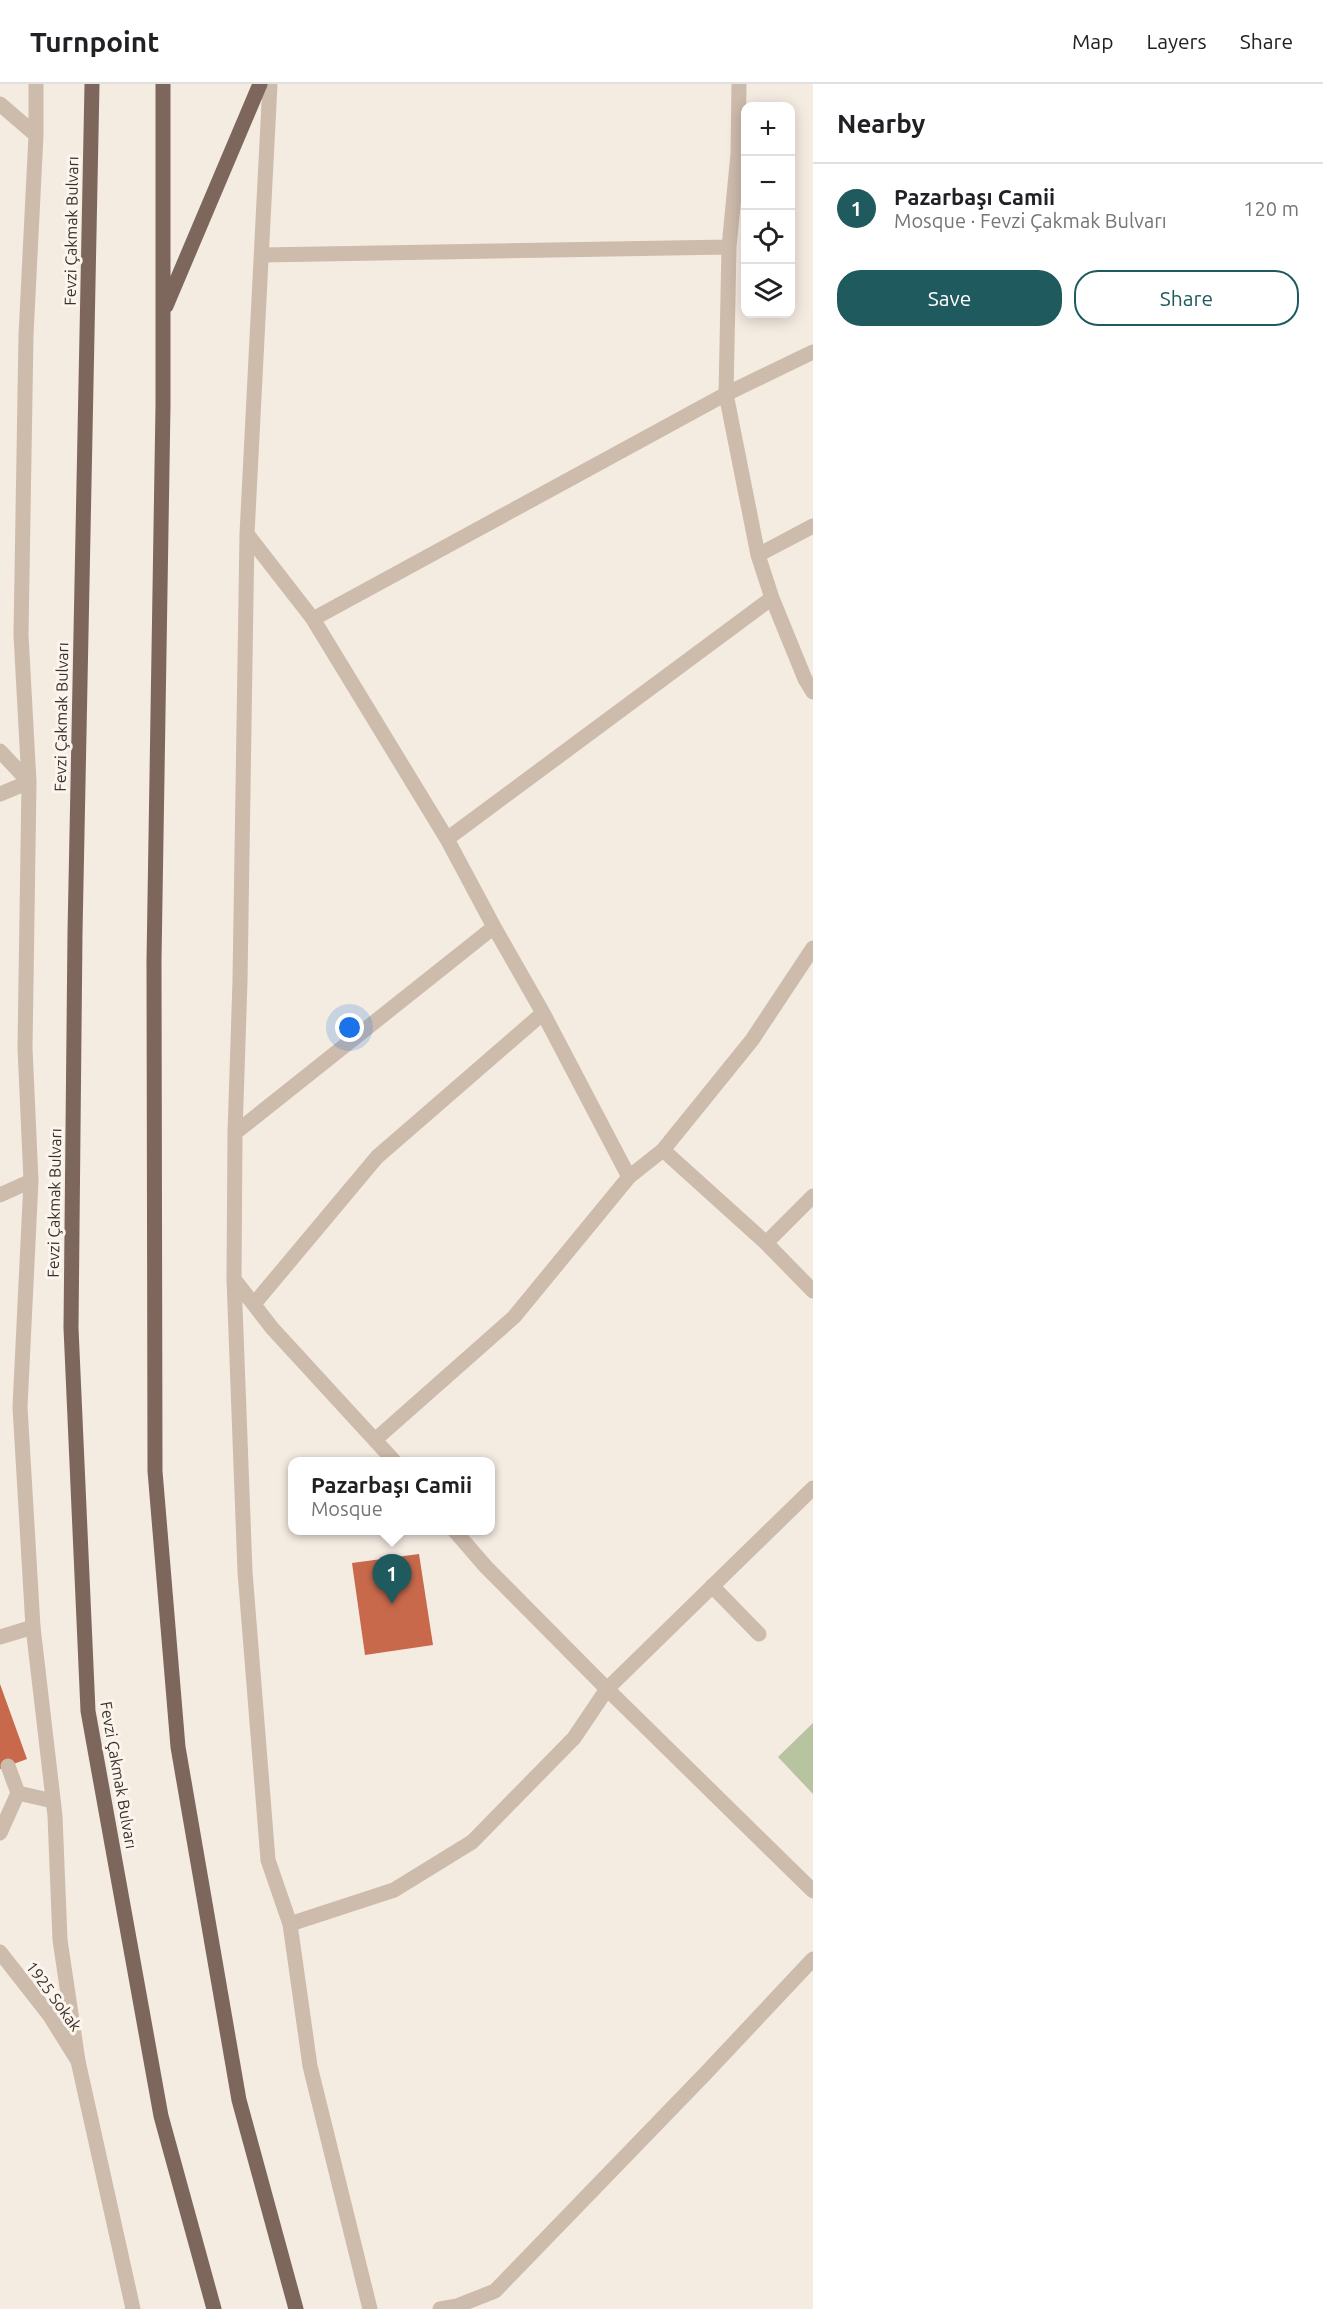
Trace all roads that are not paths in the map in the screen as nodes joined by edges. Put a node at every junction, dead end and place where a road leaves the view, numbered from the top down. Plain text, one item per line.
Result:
1 (36, 84) edge
2 (92, 84) edge
3 (163, 84) edge
4 (260, 84) edge
5 (270, 84) edge
6 (739, 84) edge
7 (0, 104) edge
8 (36, 135) junction
9 (729, 247) junction
10 (262, 255) junction
11 (163, 312) junction
12 (813, 352) edge
13 (726, 394) junction
14 (813, 526) edge
15 (247, 534) junction
16 (758, 555) junction
17 (772, 598) junction
18 (313, 619) junction
19 (813, 692) edge
20 (0, 751) edge
21 (29, 782) junction
22 (0, 794) edge
23 (447, 839) junction
24 (494, 927) junction
25 (813, 948) edge
26 (543, 1012) junction
27 (235, 1133) junction
28 (663, 1150) junction
29 (629, 1177) junction
30 (31, 1181) junction
31 (0, 1195) edge
32 (813, 1196) edge
33 (766, 1243) junction
34 (234, 1279) junction
35 (813, 1291) edge
36 (254, 1304) junction
37 (376, 1439) junction
38 (392, 1457) edge
39 (813, 1488) edge
40 (458, 1535) edge
41 (712, 1586) junction
42 (33, 1626) junction
43 (759, 1634) dead end
44 (0, 1637) edge
45 (607, 1689) junction
46 (8, 1766) dead end
47 (18, 1793) junction
48 (53, 1801) junction
49 (0, 1833) edge
50 (813, 1891) edge
51 (290, 1924) junction
52 (0, 1952) edge
53 (813, 1959) edge
54 (78, 2061) junction
55 (133, 2309) edge
56 (214, 2309) edge
57 (296, 2309) edge
58 (370, 2309) edge
59 (440, 2309) edge

1 - 8 street
2 - 56 main road, Fevzi Çakmak Bulvarı
3 - 11 main road
4 - 11 main road
5 - 10 street
6 - 9 street
7 - 8 street
8 - 21 street
9 - 10 street
9 - 13 street
10 - 15 street
11 - 57 main road
12 - 13 street
13 - 16 street
13 - 18 street
14 - 16 street
15 - 18 street
15 - 27 street
16 - 17 street
17 - 19 street
17 - 23 street
18 - 23 street
20 - 21 street
21 - 22 street
21 - 30 street
23 - 24 street
24 - 26 street
24 - 27 street
25 - 28 street
26 - 29 street
26 - 36 street
27 - 34 street
28 - 29 street
28 - 33 street
29 - 37 street
30 - 31 street
30 - 42 street
32 - 33 street
33 - 35 street
34 - 36 street
34 - 51 street
36 - 37 street
37 - 38 street
39 - 41 street
40 - 45 street
41 - 43 street
41 - 45 street
42 - 44 street
42 - 48 street
45 - 50 street
45 - 51 street
46 - 47 street
47 - 48 street
47 - 49 street
48 - 54 street
51 - 58 street
52 - 54 street, 1925 Sokak
53 - 59 street
54 - 55 street

